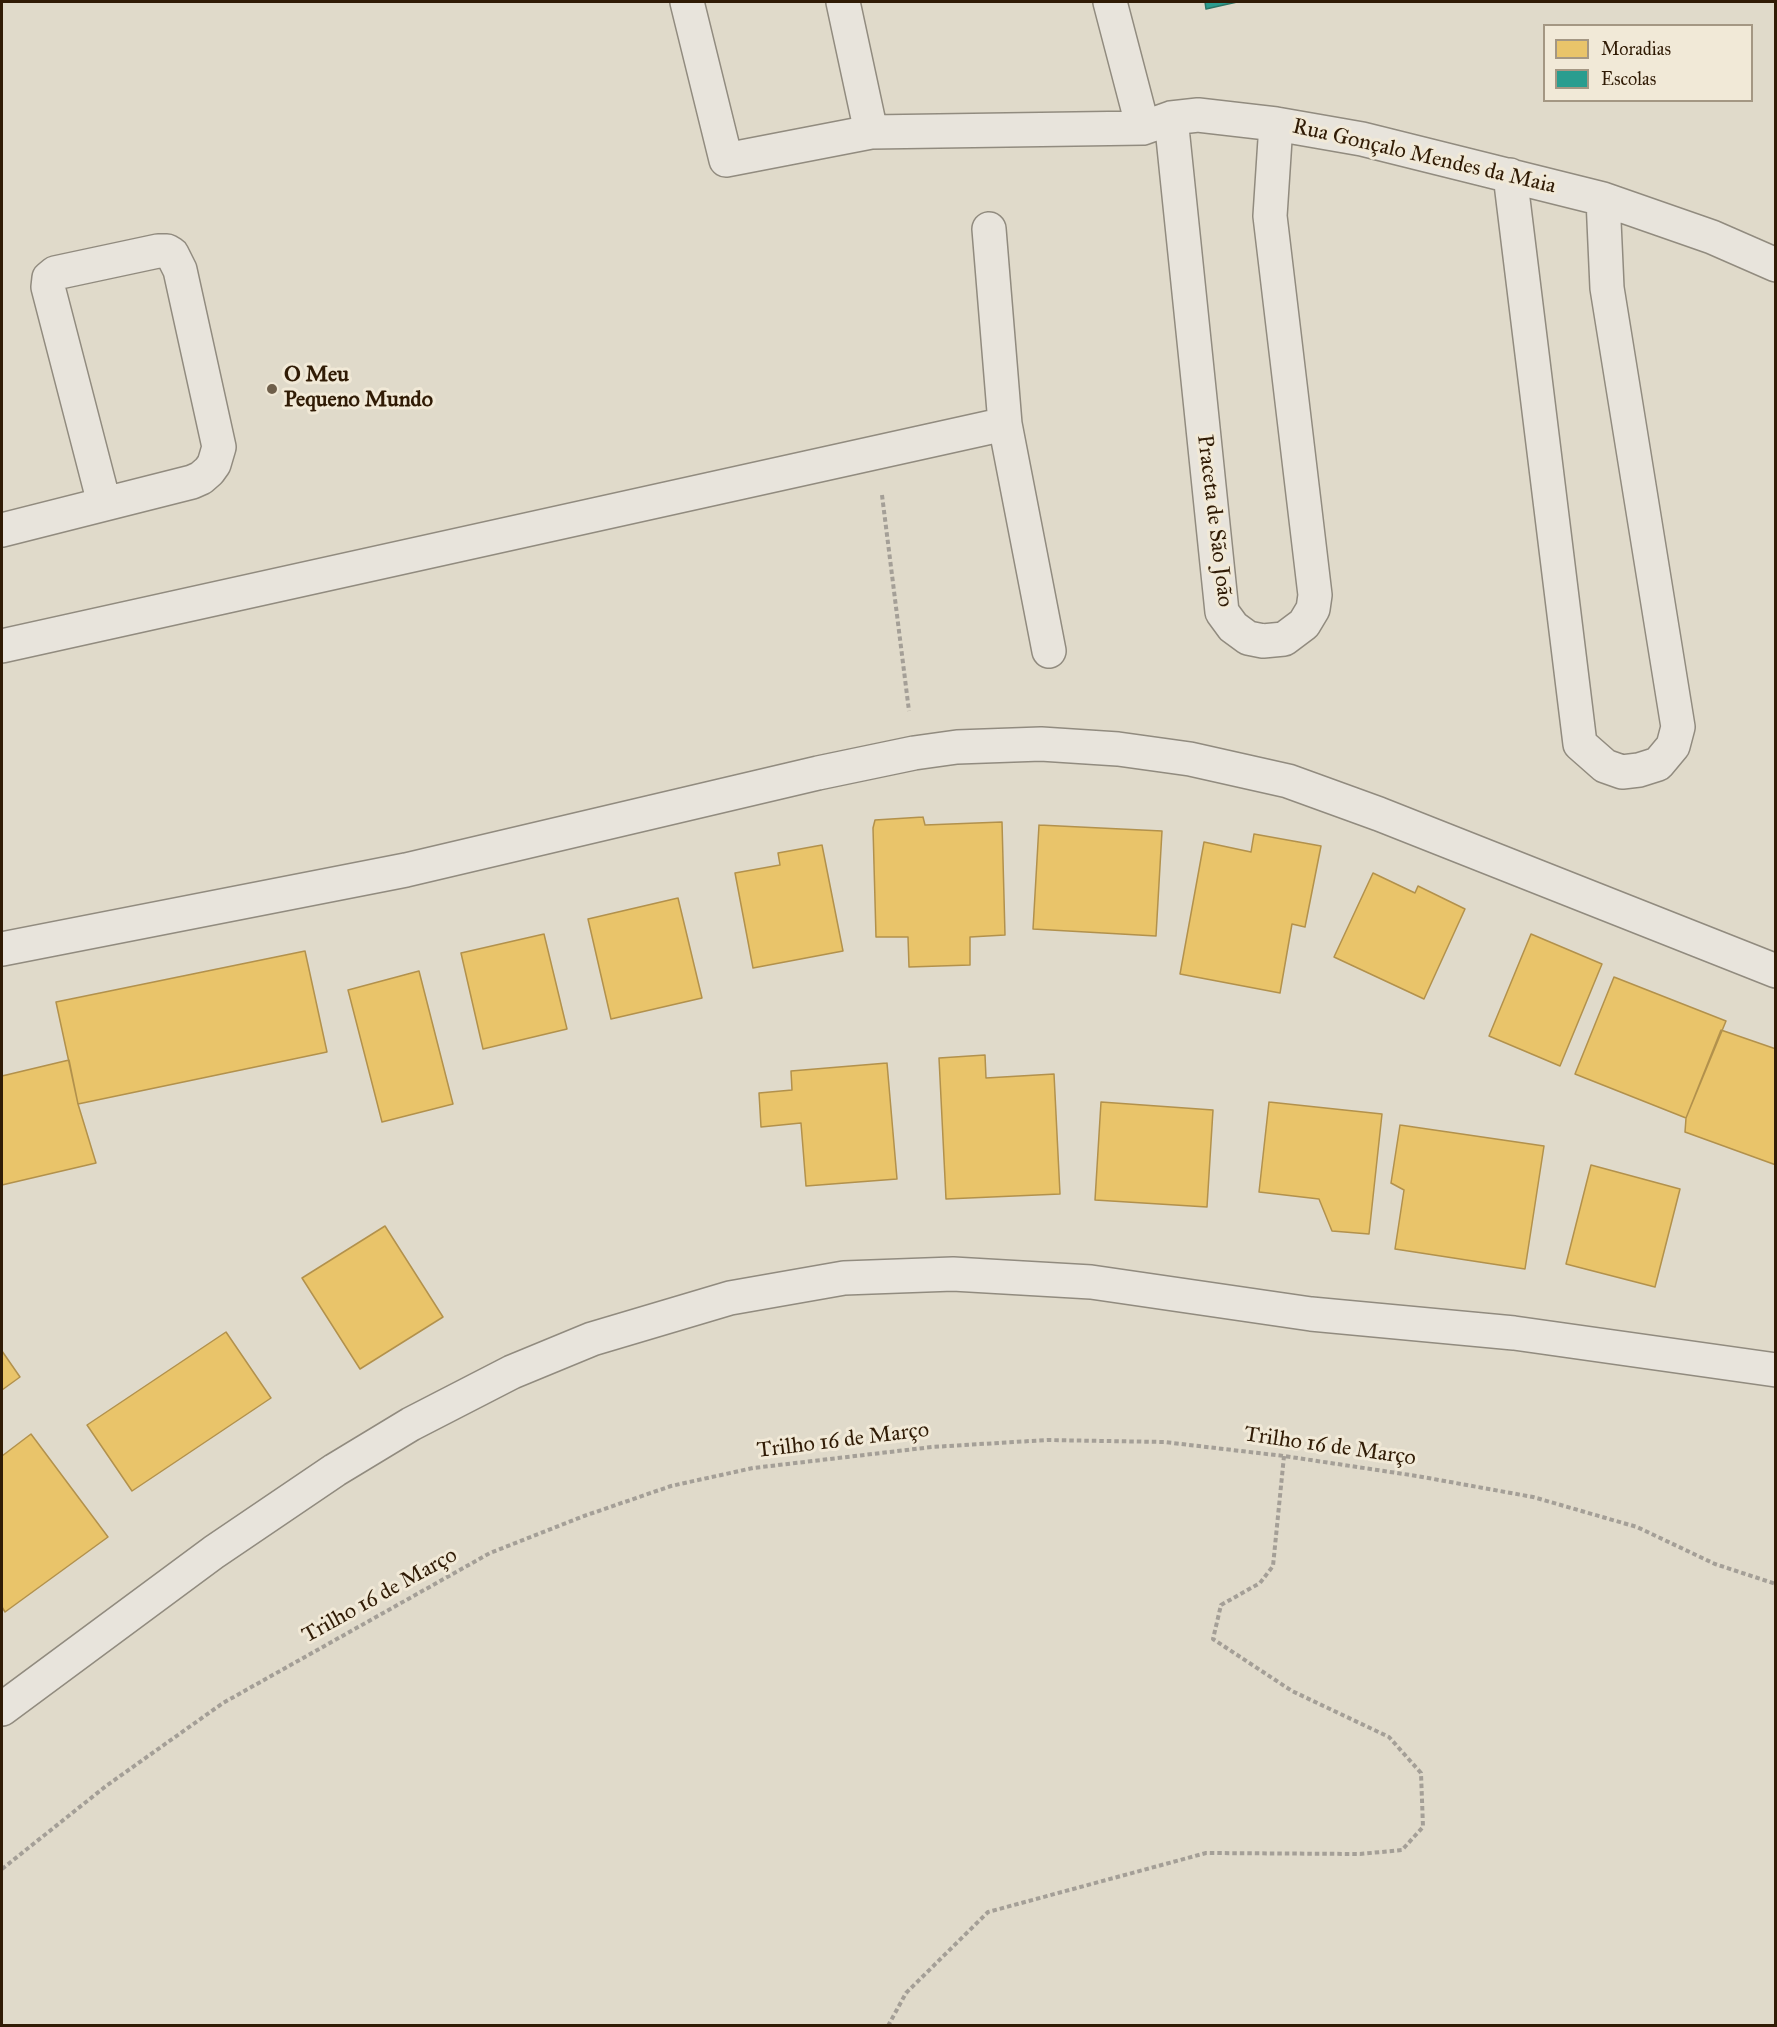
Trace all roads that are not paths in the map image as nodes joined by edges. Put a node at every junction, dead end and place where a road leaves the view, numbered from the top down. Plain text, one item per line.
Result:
1 (687, 2) edge
2 (843, 2) edge
3 (1110, 2) edge
4 (1157, 123) junction
5 (1276, 124) junction
6 (871, 132) junction
7 (1510, 175) junction
8 (1604, 199) junction
9 (989, 229) dead end
10 (1776, 266) edge
11 (1005, 424) junction
12 (104, 503) junction
13 (2, 530) edge
14 (2, 645) edge
15 (1048, 651) dead end
16 (2, 949) edge
17 (1776, 971) edge
18 (1776, 1370) edge
19 (2, 1709) edge

1 - 6 street, Rua Gonçalo Mendes da Maia
2 - 6 street
3 - 4 street, Praceta de São João
4 - 5 street, Rua Gonçalo Mendes da Maia
4 - 5 street, Praceta de São João
4 - 6 street, Rua Gonçalo Mendes da Maia
5 - 7 street, Rua Gonçalo Mendes da Maia
7 - 8 street, Rua Gonçalo Mendes da Maia
7 - 8 street
8 - 10 street, Rua Gonçalo Mendes da Maia
9 - 11 street
11 - 14 street
11 - 15 street
12 - 12 street
12 - 13 street
16 - 17 street
18 - 19 street

